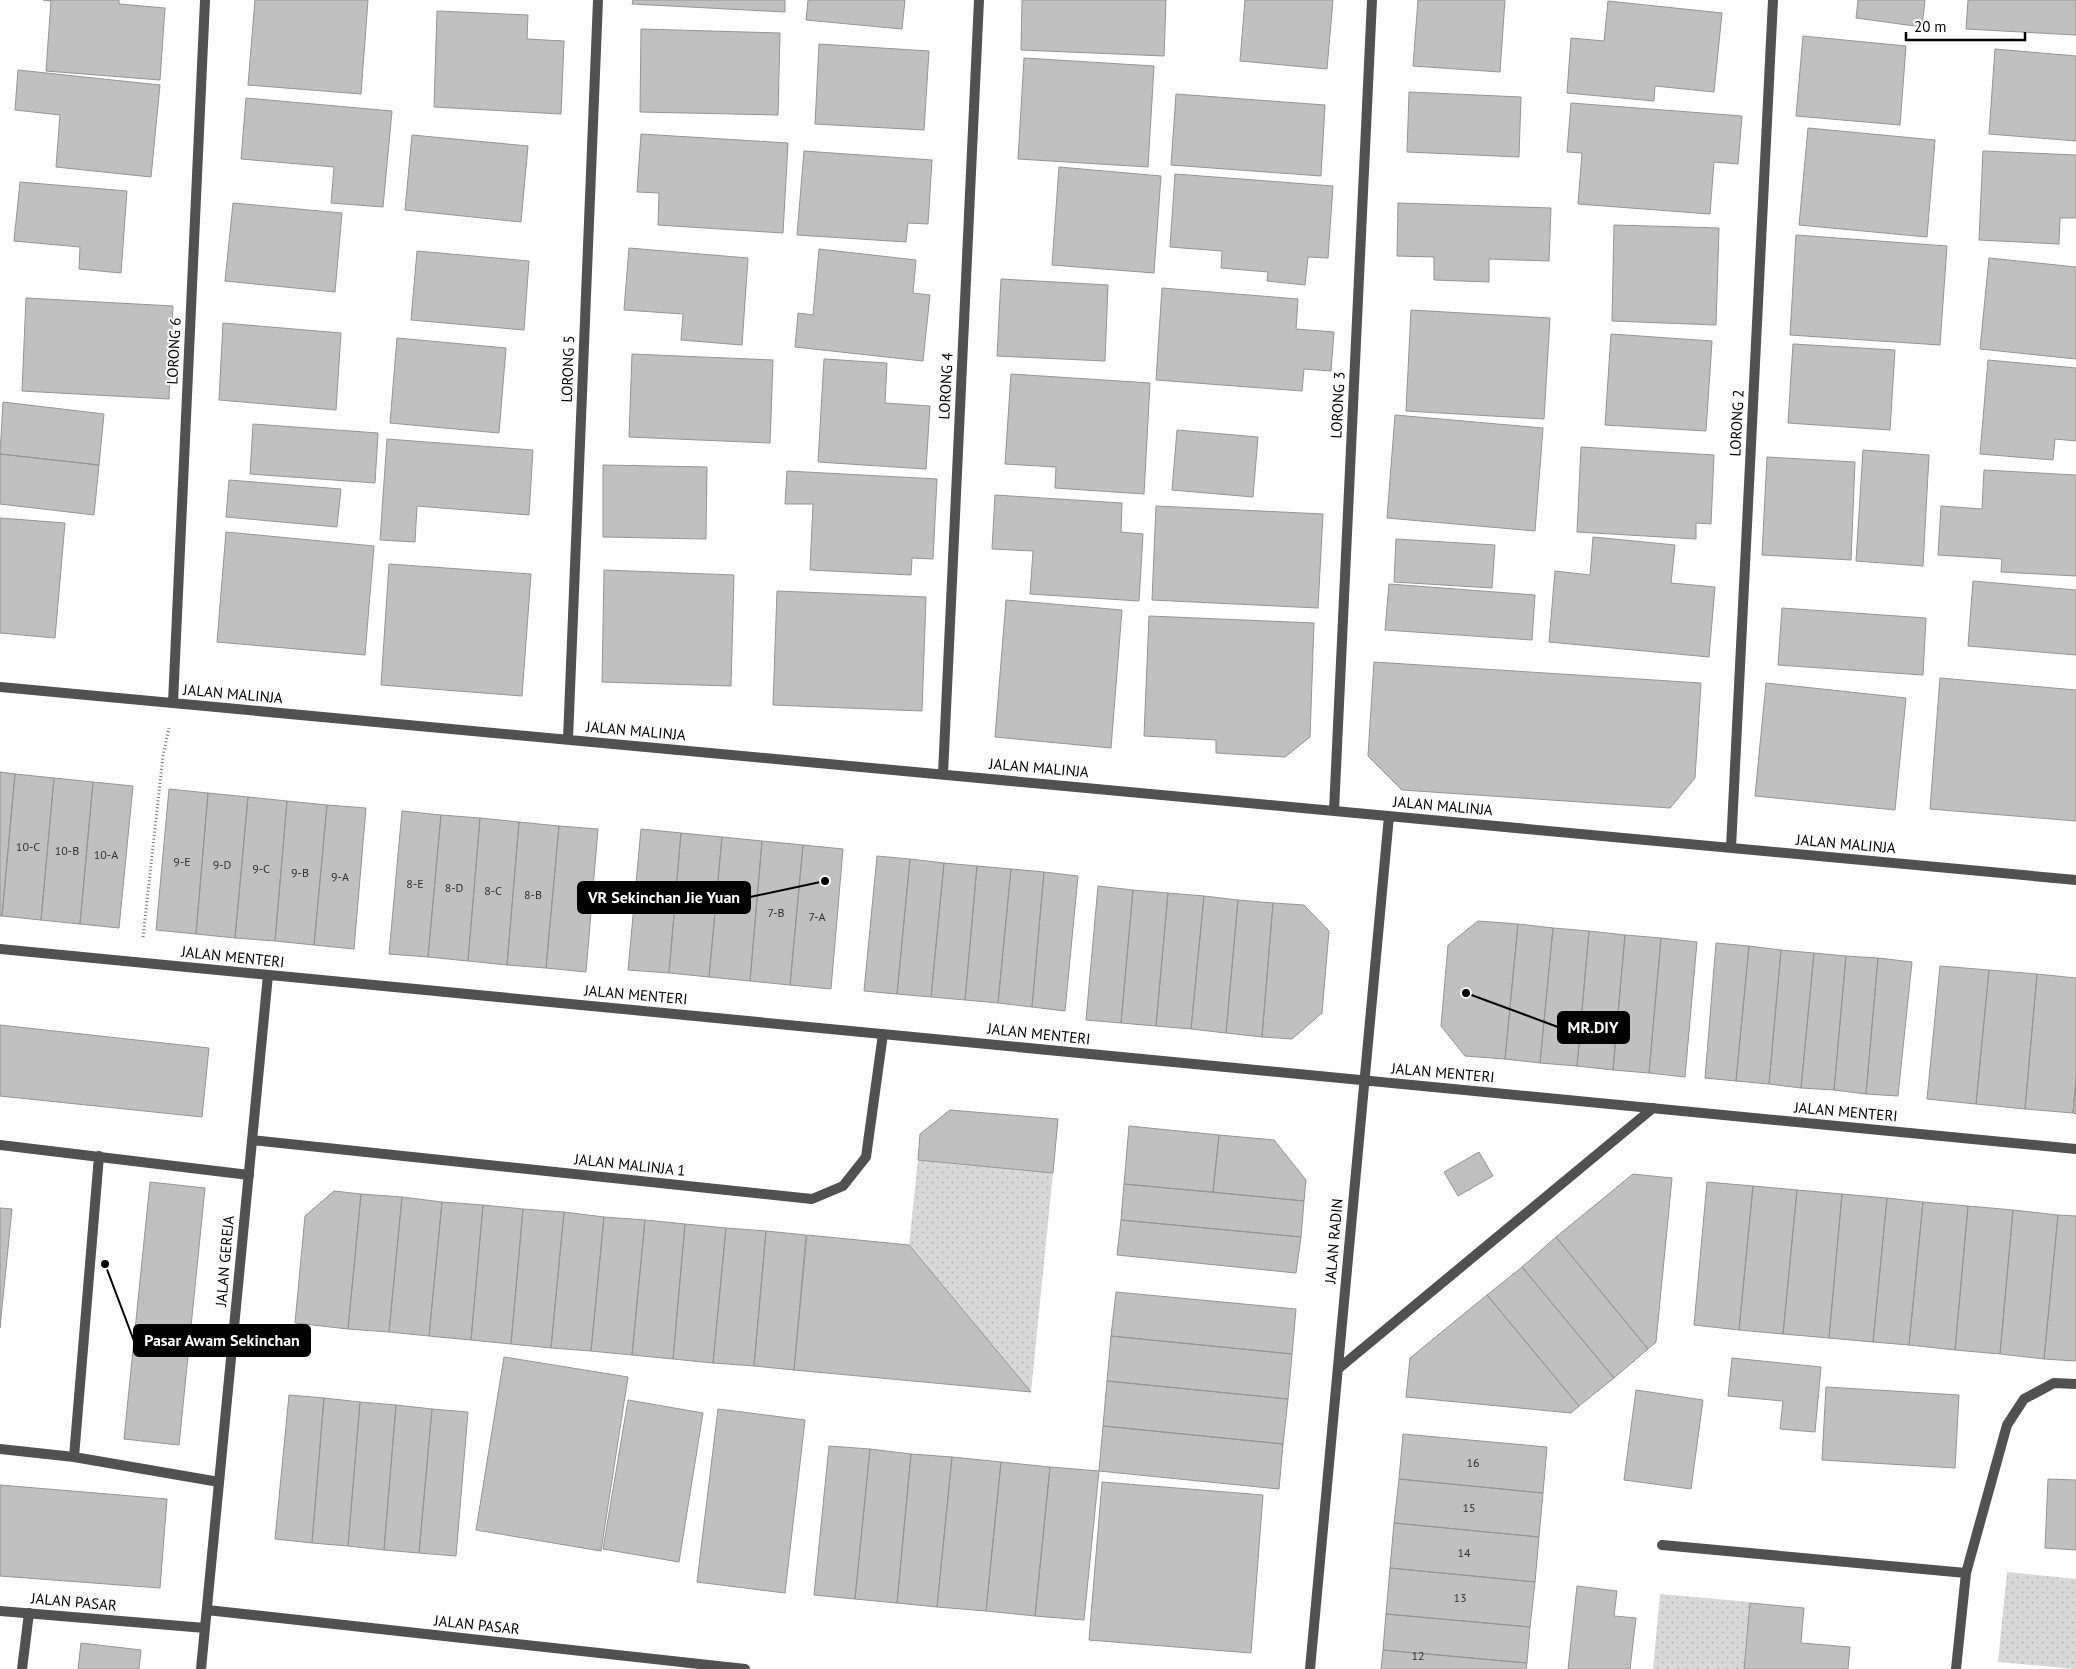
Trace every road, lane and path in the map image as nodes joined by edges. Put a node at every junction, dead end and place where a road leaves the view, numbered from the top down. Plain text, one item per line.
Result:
1 (205, 0) edge
2 (598, 0) edge
3 (979, 0) edge
4 (1372, 0) edge
5 (1773, 0) edge
6 (0, 687) edge
7 (173, 703) junction
8 (568, 739) junction
9 (943, 774) junction
10 (1334, 811) junction
11 (1389, 816) junction
12 (1731, 848) junction
13 (2076, 880) edge
14 (0, 949) edge
15 (140, 963) junction
16 (268, 975) junction
17 (883, 1034) junction
18 (1364, 1081) junction
19 (1653, 1108) junction
20 (252, 1140) junction
21 (0, 1145) edge
22 (2076, 1149) edge
23 (99, 1156) junction
24 (249, 1175) junction
25 (1338, 1369) junction
26 (2076, 1384) edge
27 (0, 1449) edge
28 (74, 1457) junction
29 (219, 1482) junction
30 (1662, 1545) dead end
31 (1966, 1573) junction
32 (207, 1610) junction
33 (0, 1611) edge
34 (29, 1613) junction
35 (205, 1628) junction
36 (22, 1669) edge
37 (201, 1669) edge
38 (745, 1669) edge
39 (1310, 1669) edge
40 (1956, 1669) edge

1 - 7 street, LORONG 6
2 - 8 street, LORONG 5
3 - 9 street, LORONG 4
4 - 10 street, LORONG 3
5 - 12 street, LORONG 2
6 - 7 street, JALAN MALINJA
7 - 8 street, JALAN MALINJA
7 - 15 path
8 - 9 street, JALAN MALINJA
9 - 10 street, JALAN MALINJA
10 - 11 street, JALAN MALINJA
11 - 12 street, JALAN MALINJA
11 - 18 street, JALAN RADIN
12 - 13 street, JALAN MALINJA
14 - 15 street, JALAN MENTERI
15 - 16 street, JALAN MENTERI
16 - 17 street, JALAN MENTERI
16 - 20 street, JALAN GEREJA
17 - 18 street, JALAN MENTERI
17 - 20 street, JALAN MALINJA 1
18 - 19 street, JALAN MENTERI
18 - 25 street, JALAN RADIN
19 - 22 street, JALAN MENTERI
19 - 25 street
20 - 24 street, JALAN GEREJA
21 - 23 street
23 - 24 street
23 - 28 street
24 - 29 street, JALAN GEREJA
25 - 39 street, JALAN RADIN
26 - 31 street
27 - 28 street
28 - 29 street
29 - 32 street, JALAN GEREJA
30 - 31 street
31 - 40 street
32 - 35 street, JALAN GEREJA
32 - 38 street, JALAN PASAR
33 - 34 street, JALAN PASAR
34 - 35 street, JALAN PASAR
34 - 36 street
35 - 37 street, JALAN GEREJA

